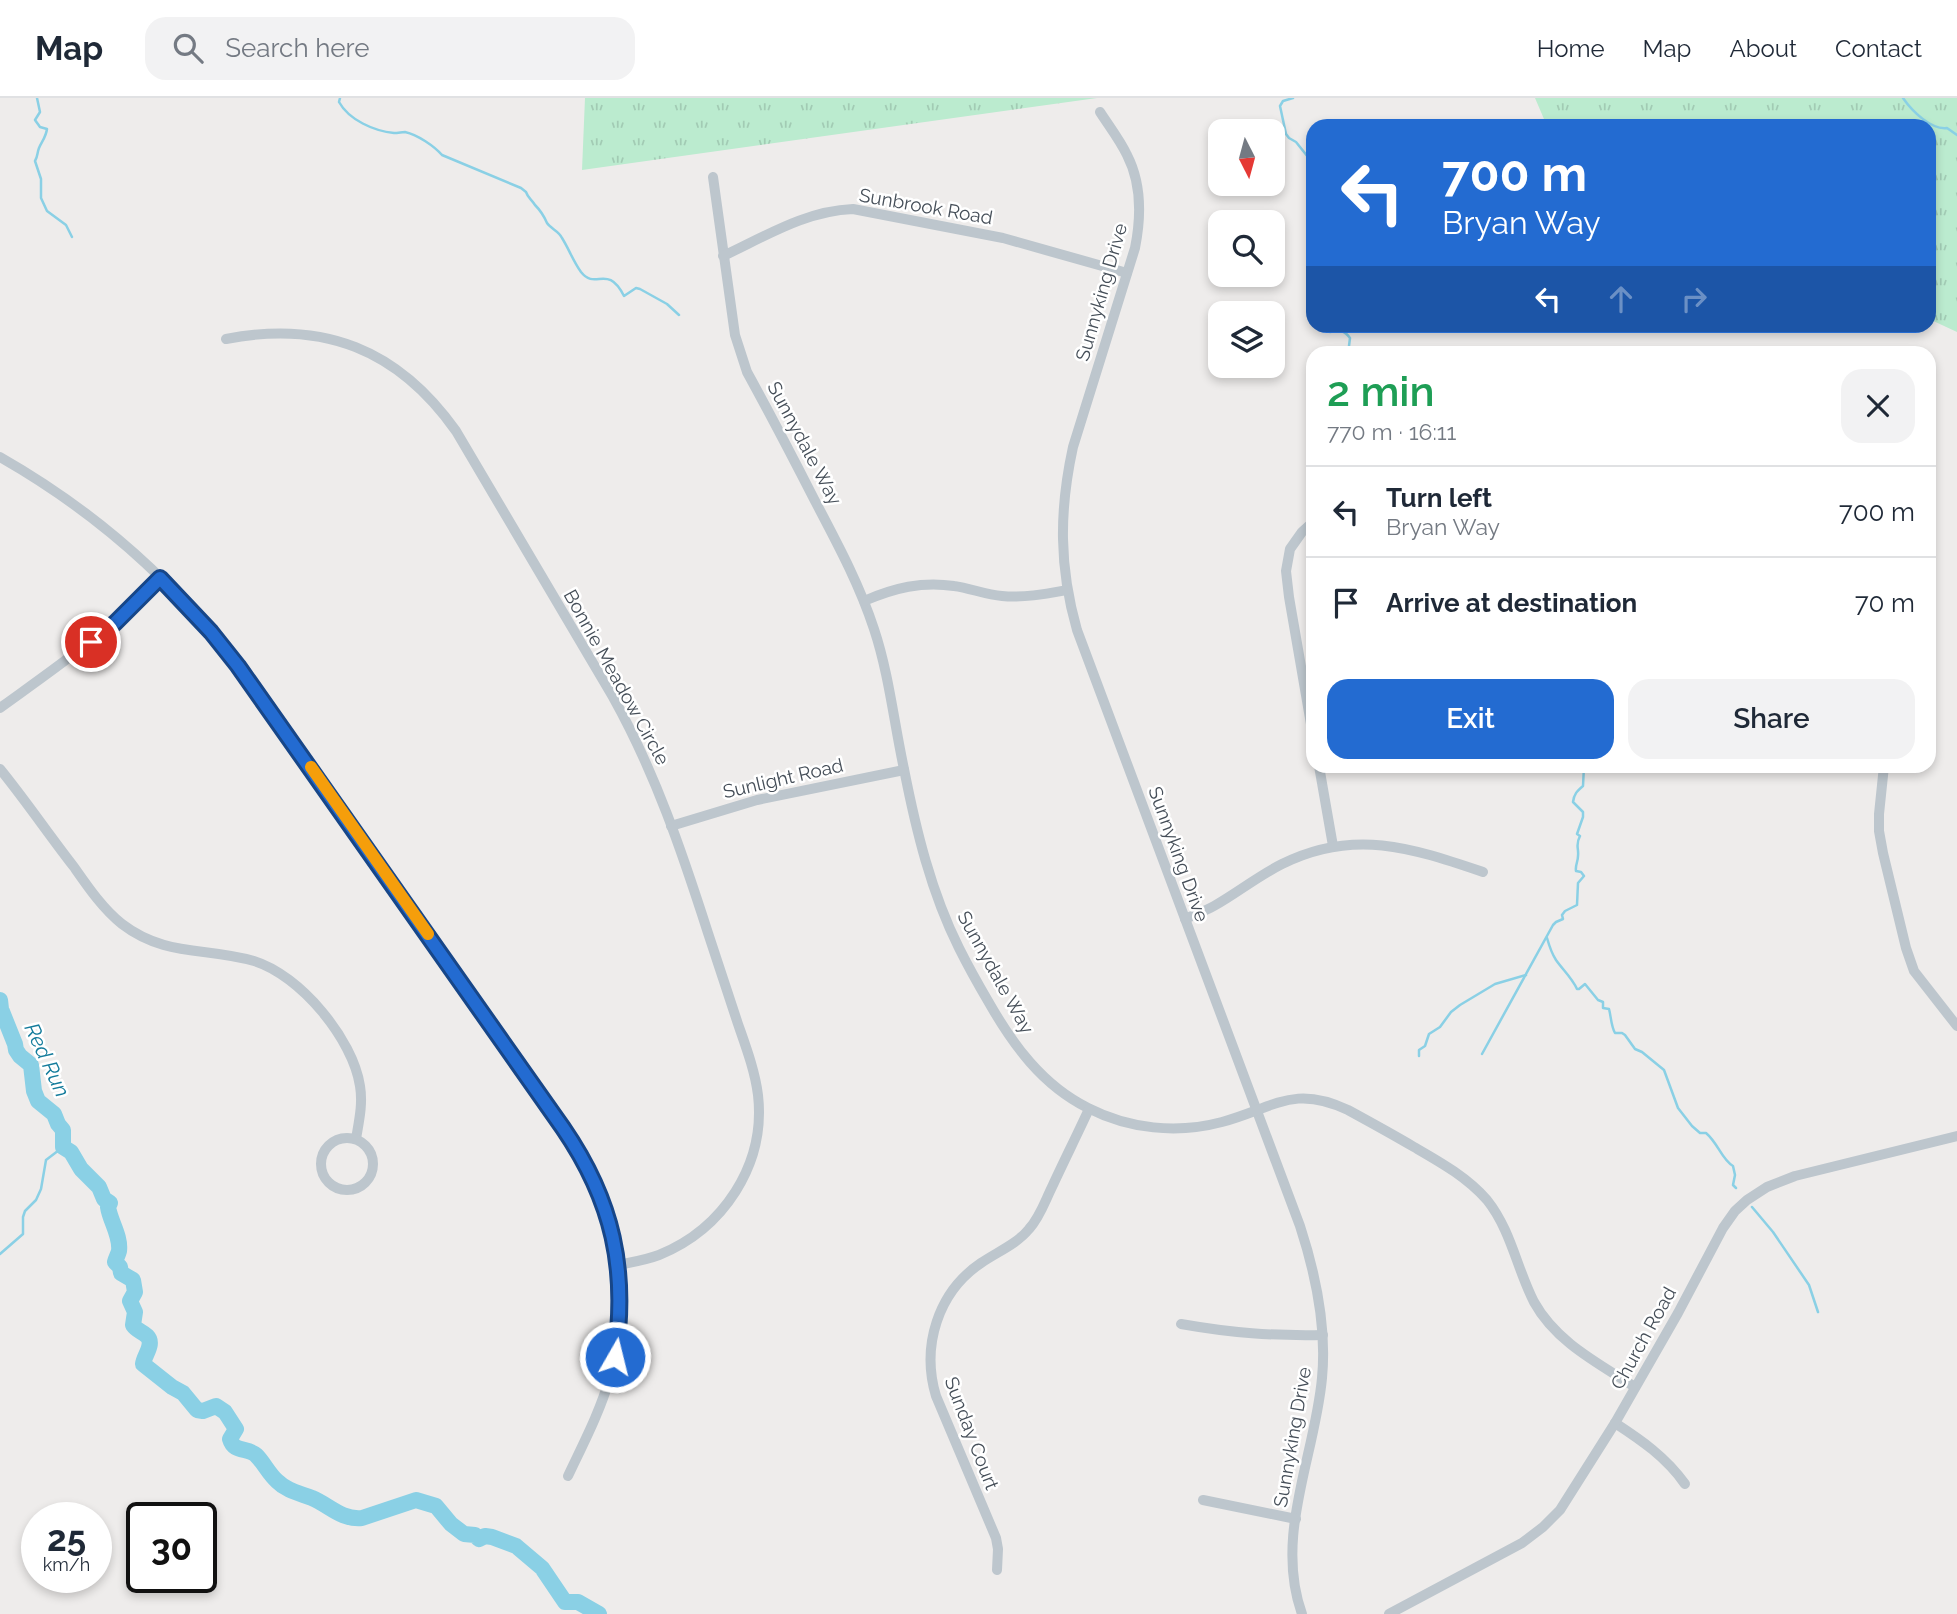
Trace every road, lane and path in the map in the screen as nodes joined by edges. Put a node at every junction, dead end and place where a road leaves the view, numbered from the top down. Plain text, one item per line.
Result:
1 (1100, 111) dead end
2 (713, 177) dead end
3 (723, 256) junction
4 (1127, 272) junction
5 (226, 339) dead end
6 (0, 457) edge
7 (1306, 528) edge
8 (160, 578) junction
9 (1067, 590) junction
10 (864, 601) junction
11 (1306, 695) edge
12 (0, 708) edge
13 (0, 769) edge
14 (904, 770) junction
15 (1320, 773) edge
16 (1883, 773) edge
17 (671, 826) junction
18 (1333, 846) junction
19 (1483, 872) dead end
20 (1185, 919) junction
21 (1957, 1026) edge
22 (1089, 1109) junction
23 (1255, 1109) junction
24 (1957, 1136) edge
25 (356, 1139) junction
26 (618, 1265) junction
27 (1181, 1324) dead end
28 (1323, 1335) junction
29 (1636, 1387) junction
30 (1615, 1423) junction
31 (568, 1476) dead end
32 (1685, 1483) dead end
33 (1203, 1500) dead end
34 (1296, 1519) junction
35 (997, 1570) dead end
36 (1301, 1614) edge
37 (1389, 1614) edge

1 - 4 street, Sunnyking Drive
2 - 3 street, Sunnydale Way
3 - 4 street, Sunbrook Road
3 - 10 street, Sunnydale Way
4 - 9 street, Sunnyking Drive
5 - 17 street, Bonnie Meadow Circle
6 - 8 street
7 - 11 street
8 - 12 street
8 - 26 street
9 - 10 street
9 - 20 street, Sunnyking Drive
10 - 14 street, Sunnydale Way
13 - 25 street
14 - 17 street, Sunlight Road
14 - 22 street, Sunnydale Way
15 - 18 street
16 - 21 street
17 - 26 street, Bonnie Meadow Circle
18 - 19 street
18 - 20 street
20 - 23 street, Sunnyking Drive
22 - 23 street, Sunnydale Way
22 - 35 street, Sunday Court
23 - 28 street, Sunnyking Drive
23 - 29 street, Sunnydale Way
24 - 29 street, Church Road
25 - 25 street
26 - 31 street
27 - 28 street
28 - 34 street, Sunnyking Drive
29 - 30 street, Church Road
30 - 32 street
30 - 37 street, Church Road
33 - 34 street
34 - 36 street, Sunnyking Drive

